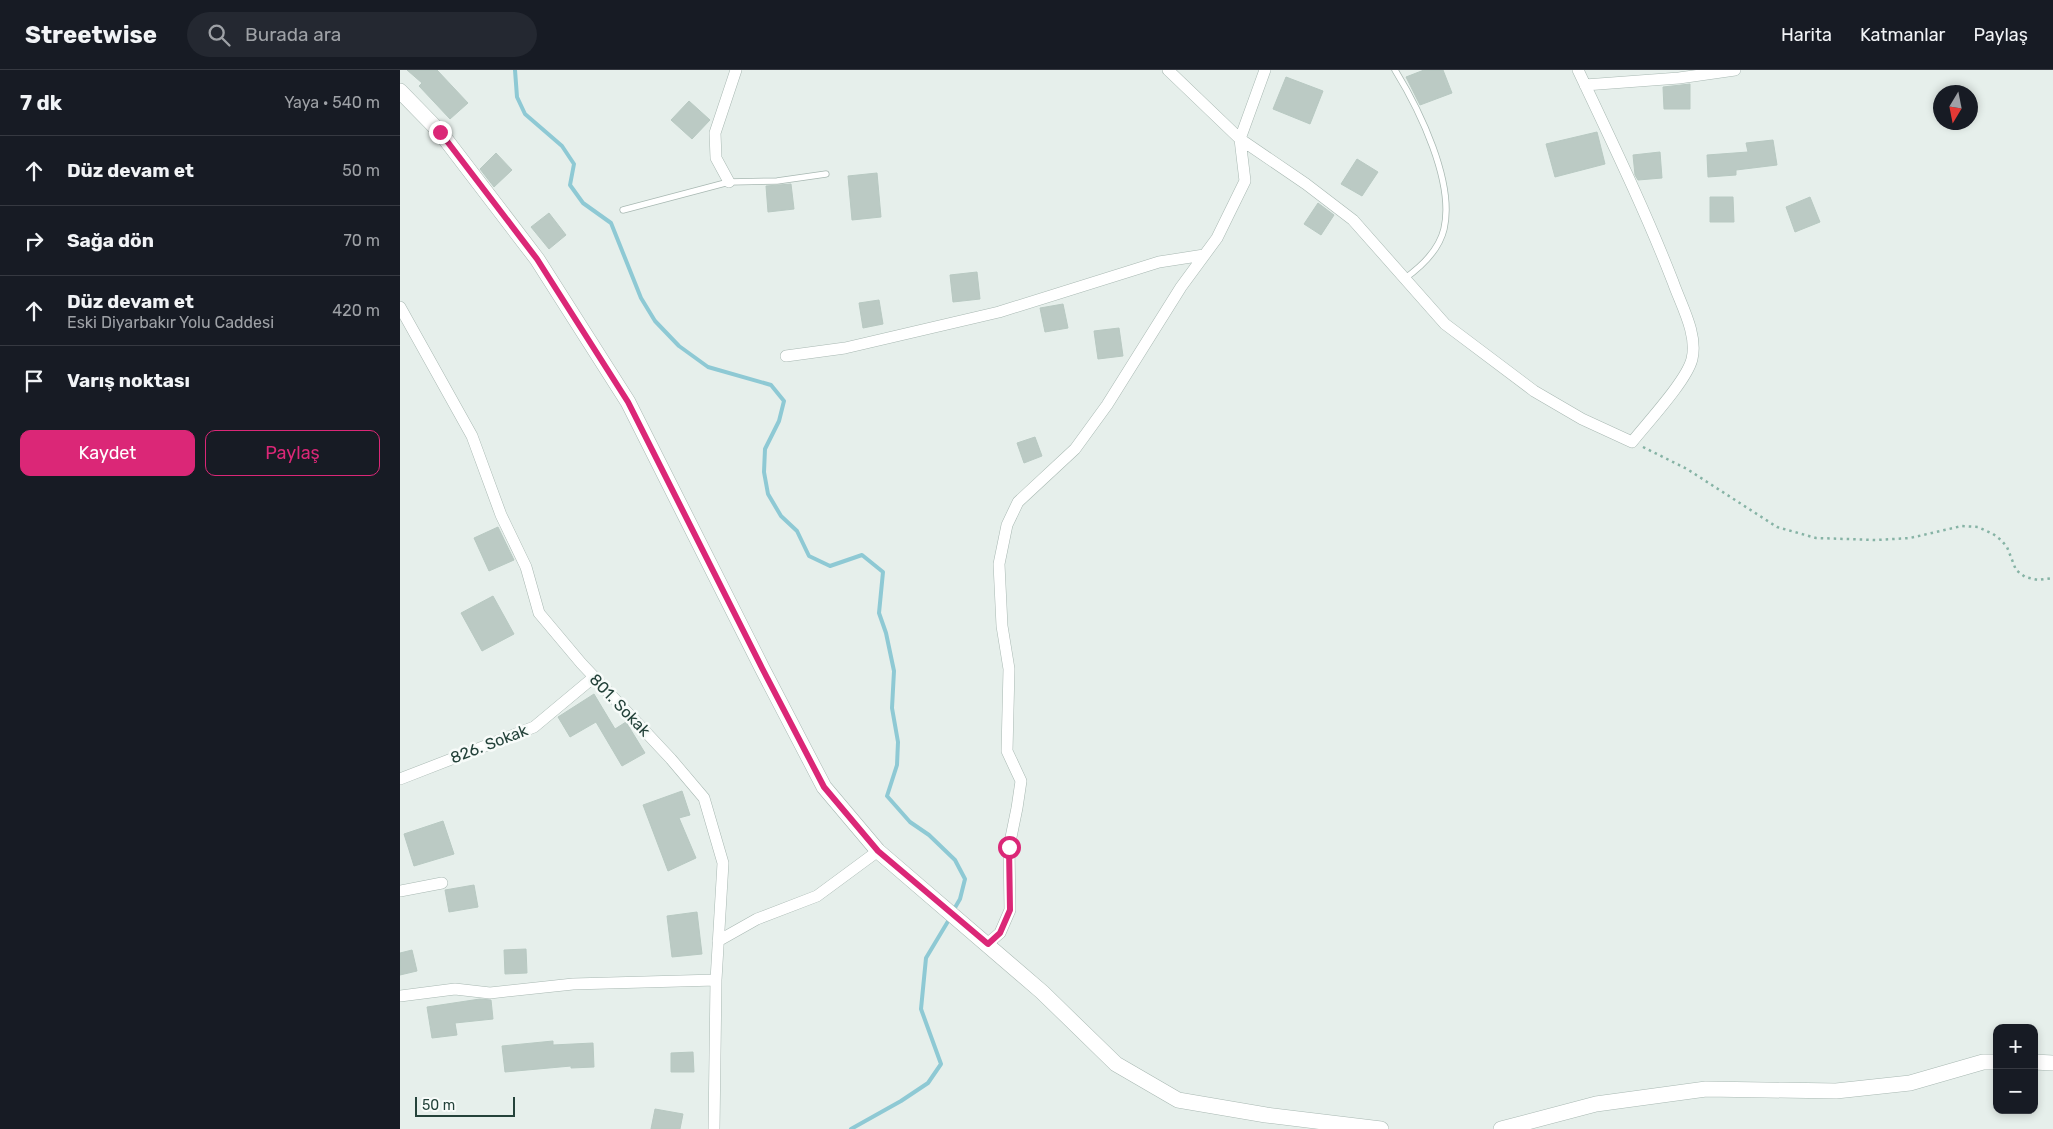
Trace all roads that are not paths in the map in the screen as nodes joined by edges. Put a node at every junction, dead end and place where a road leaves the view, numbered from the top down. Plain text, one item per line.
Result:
1 (736, 70) edge
2 (1168, 70) edge
3 (1265, 70) edge
4 (1395, 70) edge
5 (1578, 70) edge
6 (1735, 70) edge
7 (1585, 85) junction
8 (400, 91) edge
9 (1240, 139) junction
10 (826, 174) dead end
11 (728, 182) junction
12 (623, 210) dead end
13 (1204, 255) junction
14 (1404, 279) junction
15 (400, 307) edge
16 (786, 356) dead end
17 (594, 677) junction
18 (400, 779) edge
19 (878, 851) junction
20 (442, 883) dead end
21 (400, 891) edge
22 (718, 942) junction
23 (988, 944) junction
24 (716, 980) junction
25 (400, 996) edge
26 (1993, 1062) edge
27 (2038, 1062) edge
28 (2053, 1063) edge
29 (714, 1129) edge
30 (1381, 1129) edge
31 (1501, 1129) edge

1 - 11 street
2 - 9 street
3 - 9 street
4 - 14 lane
5 - 7 street
6 - 7 street
7 - 14 street
8 - 19 street
9 - 13 street
9 - 14 street
10 - 11 lane
11 - 12 lane
13 - 16 street
13 - 23 street
15 - 17 street, 801. Sokak
17 - 18 street, 826. Sokak
17 - 22 street, 801. Sokak
19 - 22 street
19 - 23 street
20 - 21 street
22 - 24 street, 801. Sokak
23 - 30 street
24 - 25 street
24 - 29 street, 801. Sokak
26 - 31 street
27 - 28 street

